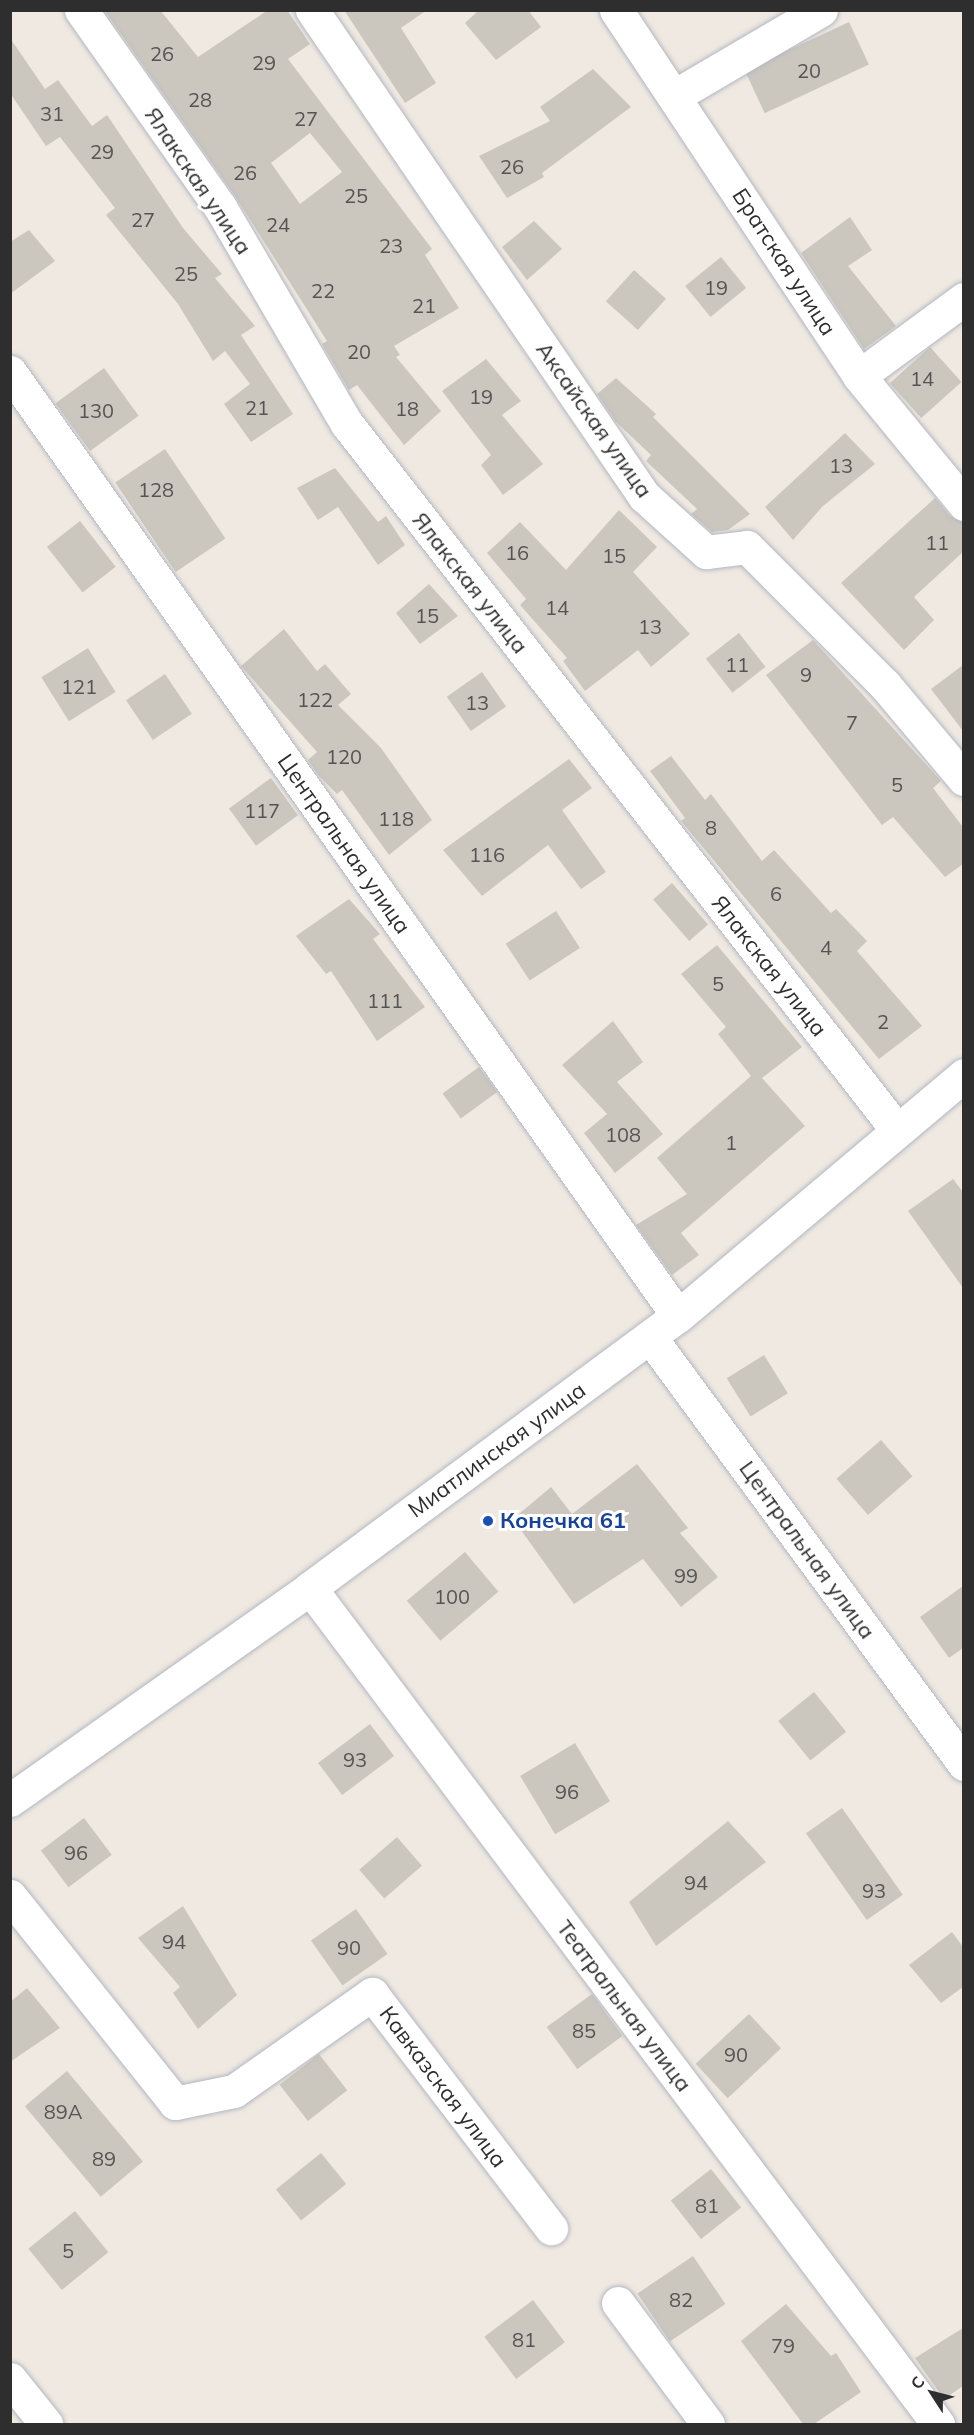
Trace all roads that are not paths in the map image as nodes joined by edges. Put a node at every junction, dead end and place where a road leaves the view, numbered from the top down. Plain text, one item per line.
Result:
1 (81, 10) edge
2 (312, 10) edge
3 (616, 10) edge
4 (821, 10) edge
5 (676, 95) junction
6 (963, 299) edge
7 (10, 372) edge
8 (859, 376) junction
9 (963, 504) edge
10 (963, 778) edge
11 (963, 1075) edge
12 (897, 1130) junction
13 (678, 1316) junction
14 (650, 1337) junction
15 (310, 1588) junction
16 (963, 1764) edge
17 (10, 1800) edge
18 (10, 1896) edge
19 (551, 2229) dead end
20 (618, 2303) dead end
21 (10, 2379) edge
22 (46, 2424) edge
23 (708, 2424) edge
24 (938, 2424) edge

1 - 12 street, Ялакская улица
2 - 10 street, Аксайская улица
3 - 5 street, Братская улица
4 - 5 street
5 - 8 street, Братская улица
6 - 8 street
7 - 13 street, Центральная улица
8 - 9 street, Братская улица
11 - 12 street, Миатлинская улица
12 - 13 street, Миатлинская улица
13 - 14 street, Миатлинская улица
14 - 15 street, Миатлинская улица
14 - 16 street, Центральная улица
15 - 17 street, Миатлинская улица
15 - 24 street, Театральная улица
18 - 19 street, Кавказская улица
20 - 23 street
21 - 22 street

